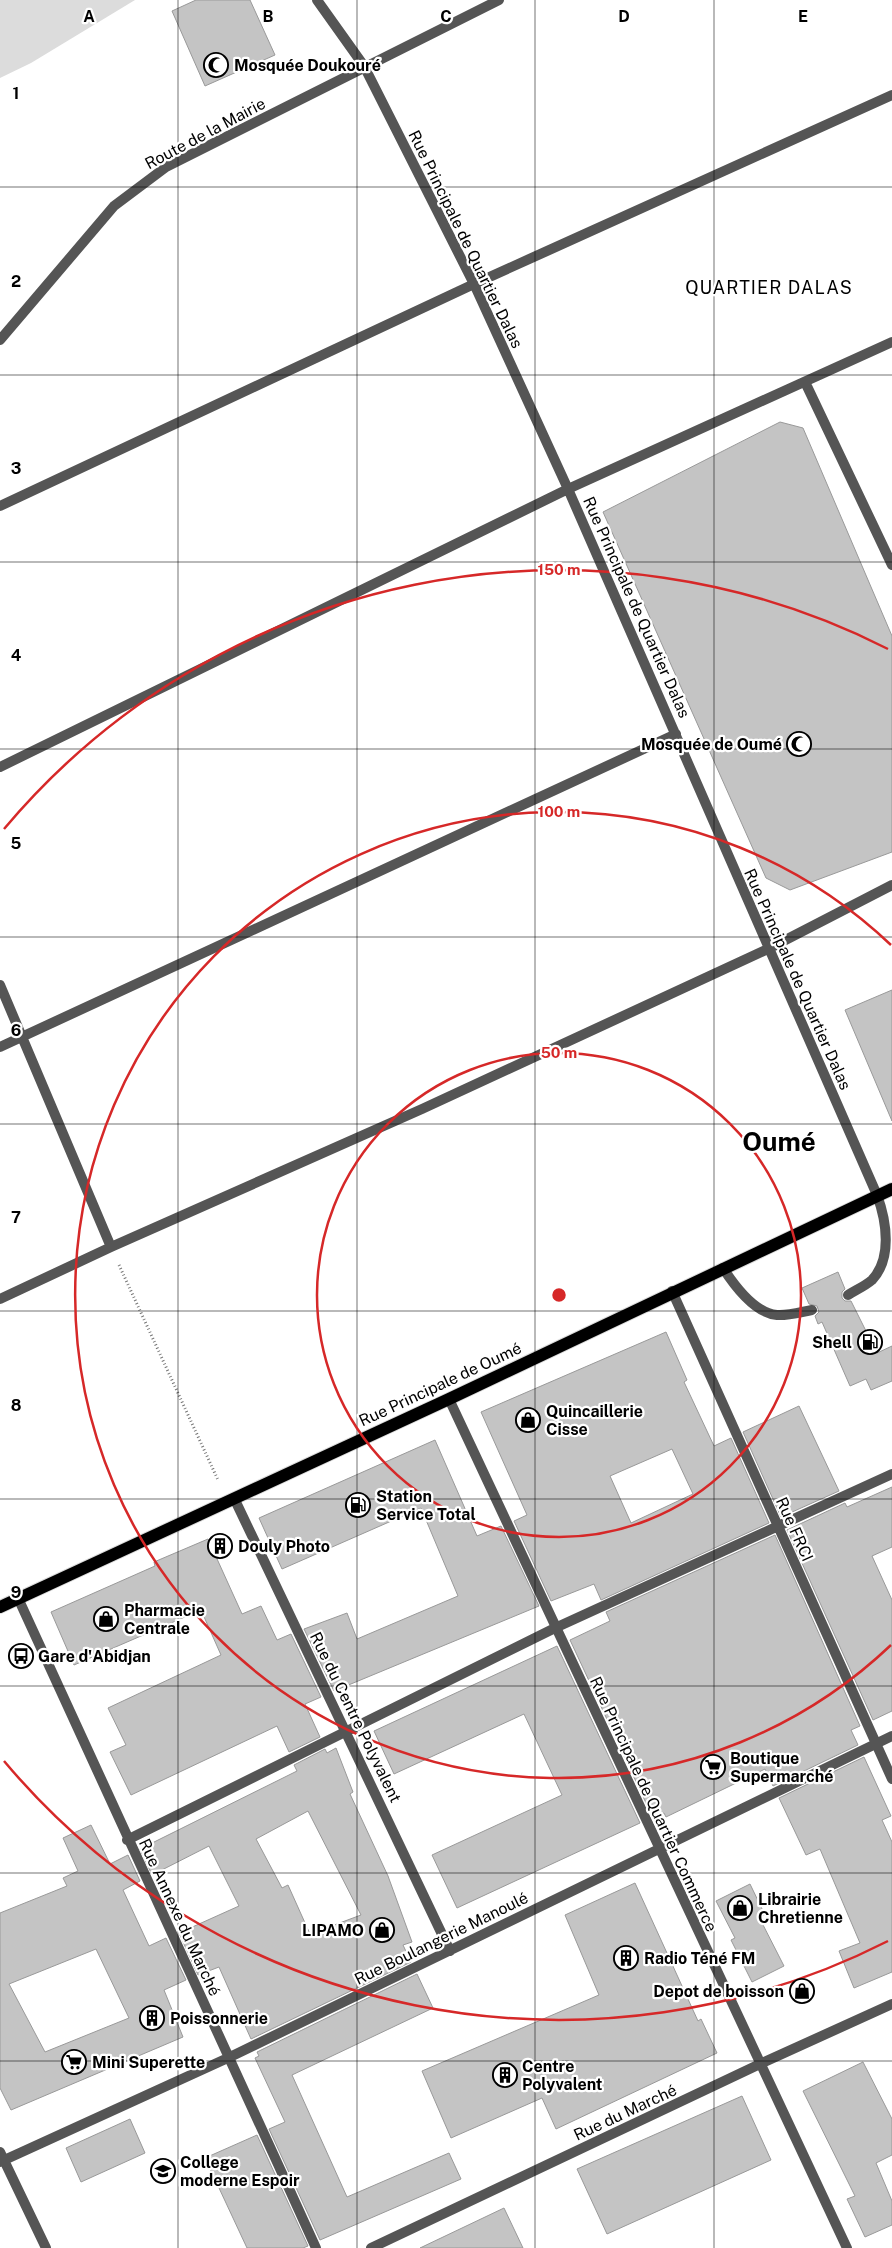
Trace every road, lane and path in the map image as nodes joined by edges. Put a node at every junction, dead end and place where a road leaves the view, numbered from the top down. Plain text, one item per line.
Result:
1 (317, 0) edge
2 (499, 0) edge
3 (364, 66) junction
4 (892, 95) edge
5 (474, 284) junction
6 (0, 340) edge
7 (892, 342) edge
8 (805, 382) junction
9 (568, 489) junction
10 (0, 506) edge
11 (892, 565) edge
12 (676, 734) junction
13 (0, 767) edge
14 (892, 885) edge
15 (768, 949) junction
16 (0, 985) edge
17 (23, 1037) junction
18 (0, 1048) edge
19 (892, 1189) edge
20 (877, 1196) junction
21 (111, 1246) junction
22 (723, 1268) junction
23 (672, 1291) junction
24 (848, 1295) dead end
25 (0, 1299) edge
26 (812, 1310) dead end
27 (449, 1399) junction
28 (892, 1474) edge
29 (230, 1500) junction
30 (777, 1527) junction
31 (18, 1598) junction
32 (0, 1607) edge
33 (555, 1628) junction
34 (347, 1731) junction
35 (892, 1736) edge
36 (875, 1744) junction
37 (892, 1779) edge
38 (127, 1840) junction
39 (659, 1849) junction
40 (450, 1951) junction
41 (892, 2004) edge
42 (230, 2057) junction
43 (760, 2064) junction
44 (1, 2158) edge
45 (46, 2248) edge
46 (316, 2248) edge
47 (371, 2248) edge
48 (847, 2248) edge

1 - 3 street, Rue Principale de Quartier Dalas
2 - 3 street, Route de la Mairie
3 - 5 street, Rue Principale de Quartier Dalas
3 - 6 street, Route de la Mairie
4 - 5 street
5 - 9 street, Rue Principale de Quartier Dalas
5 - 10 street
7 - 8 street
8 - 9 street
8 - 11 street
9 - 12 street, Rue Principale de Quartier Dalas
9 - 13 street
12 - 15 street, Rue Principale de Quartier Dalas
12 - 17 street
14 - 15 street
15 - 20 street, Rue Principale de Quartier Dalas
15 - 21 street
16 - 17 street
17 - 18 street
17 - 21 street
19 - 20 main road, Rue Principale de Oumé
20 - 22 main road, Rue Principale de Oumé
20 - 24 street, Rue Principale de Quartier Dalas
21 - 25 street
21 - 29 path
22 - 23 main road, Rue Principale de Oumé
22 - 26 street
23 - 27 main road, Rue Principale de Oumé
23 - 30 street, Rue FRCI
27 - 29 main road, Rue Principale de Oumé
27 - 33 street, Rue Principale de Quartier Commerce
28 - 30 street
29 - 31 main road, Rue Principale de Oumé
29 - 34 street, Rue du Centre Polyvalent
30 - 33 street
30 - 36 street, Rue FRCI
31 - 32 main road, Rue Principale de Oumé
31 - 38 street, Rue Annexe du Marché
33 - 34 street
33 - 39 street, Rue Principale de Quartier Commerce
34 - 38 street
34 - 40 street, Rue du Centre Polyvalent
35 - 36 street, Rue Boulangerie Manoulé
36 - 37 street, Rue FRCI
36 - 39 street, Rue Boulangerie Manoulé
38 - 42 street, Rue Annexe du Marché
39 - 40 street, Rue Boulangerie Manoulé
39 - 43 street, Rue Principale de Quartier Commerce
40 - 42 street, Rue Boulangerie Manoulé
41 - 43 street, Rue du Marché
42 - 44 street, Rue Boulangerie Manoulé
42 - 46 street, Rue Annexe du Marché
43 - 47 street, Rue du Marché
43 - 48 street, Rue Principale de Quartier Commerce
44 - 45 street

